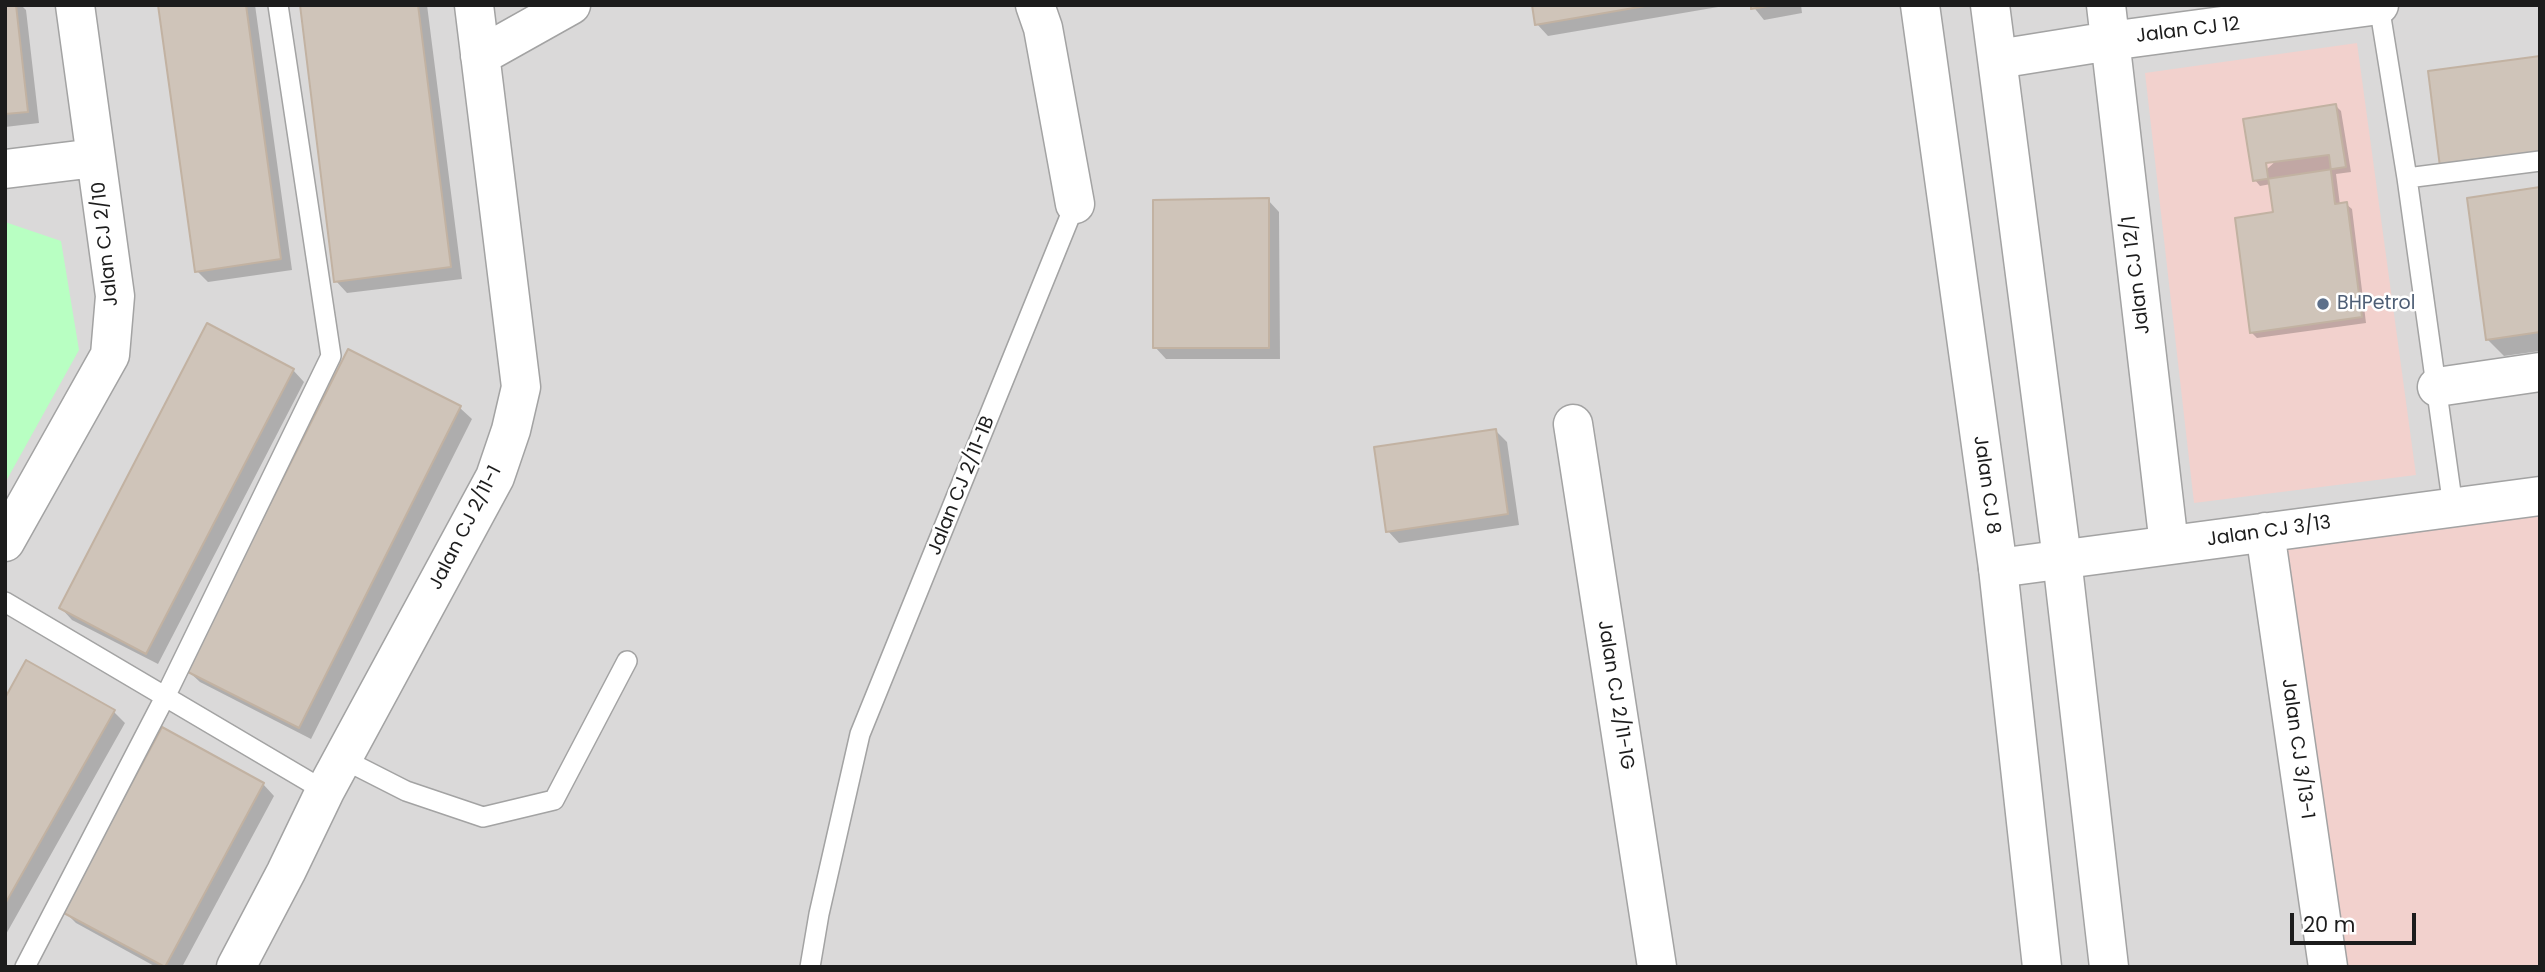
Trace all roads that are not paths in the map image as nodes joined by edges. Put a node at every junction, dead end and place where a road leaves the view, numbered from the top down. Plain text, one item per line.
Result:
1 (75, 5) edge
2 (278, 5) edge
3 (474, 5) edge
4 (571, 5) edge
5 (1035, 5) edge
6 (1920, 5) edge
7 (1990, 5) edge
8 (2379, 5) edge
9 (2284, 12) edge
10 (2108, 23) edge
11 (480, 56) junction
12 (1998, 59) junction
13 (96, 158) junction
14 (2540, 161) edge
15 (5, 169) edge
16 (2407, 178) junction
17 (1075, 204) joint
18 (2540, 372) edge
19 (2437, 387) junction
20 (1573, 424) dead end
21 (2540, 496) edge
22 (2453, 507) junction
23 (2265, 532) junction
24 (5, 542) edge
25 (2169, 545) junction
26 (2062, 559) junction
27 (1998, 568) junction
28 (5, 601) edge
29 (627, 661) dead end
30 (165, 697) junction
31 (334, 775) junction
32 (25, 967) edge
33 (236, 967) edge
34 (810, 967) edge
35 (1657, 967) edge
36 (2042, 967) edge
37 (2109, 967) edge
38 (2328, 967) edge

1 - 13 street, Jalan CJ 2/10
2 - 30 lane
3 - 11 street, Jalan CJ 2/11-1
4 - 11 street
5 - 17 street, Jalan CJ 2/11-1B
6 - 27 street, Jalan CJ 8
7 - 12 street
8 - 9 street, Jalan CJ 12
8 - 16 lane
9 - 10 street, Jalan CJ 12
10 - 12 street, Jalan CJ 12
10 - 25 street, Jalan CJ 12/1
11 - 31 street, Jalan CJ 2/11-1
12 - 26 street
13 - 15 street
13 - 24 street, Jalan CJ 2/10
14 - 16 lane
16 - 19 lane
17 - 34 lane, Jalan CJ 2/11-1B
18 - 19 street
19 - 22 lane
20 - 35 street, Jalan CJ 2/11-1G
21 - 22 street, Jalan CJ 3/13
22 - 23 street, Jalan CJ 3/13
23 - 25 street, Jalan CJ 3/13
23 - 38 street, Jalan CJ 3/13-1
25 - 26 street, Jalan CJ 3/13
26 - 27 street, Jalan CJ 3/13
26 - 37 street
27 - 36 street, Jalan CJ 8
28 - 30 lane
29 - 31 lane
30 - 31 lane
30 - 32 lane
31 - 33 street, Jalan CJ 2/11-1

